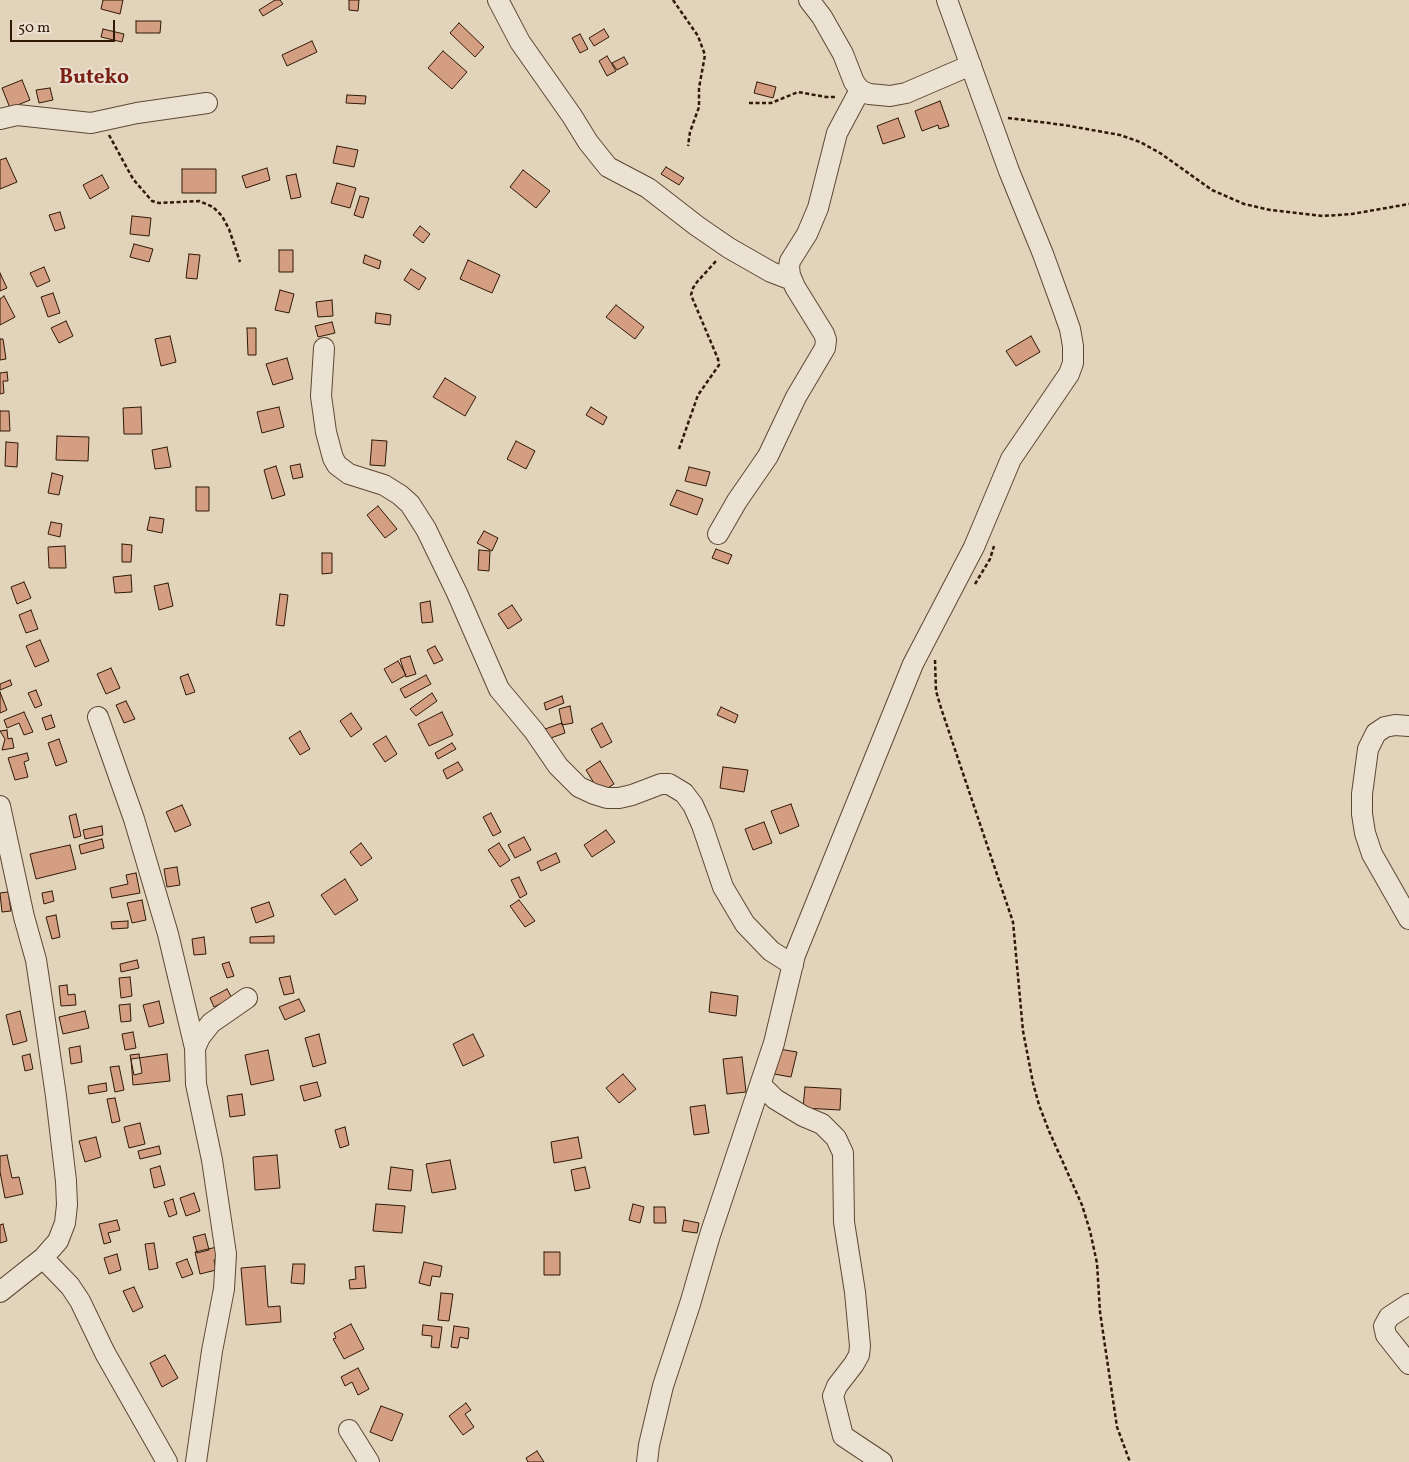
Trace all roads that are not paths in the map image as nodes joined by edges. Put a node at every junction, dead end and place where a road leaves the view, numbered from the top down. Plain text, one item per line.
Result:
1 (498, 0) edge
2 (808, 0) edge
3 (947, 0) edge
4 (970, 65) junction
5 (859, 91) junction
6 (207, 103) dead end
7 (0, 118) edge
8 (792, 280) junction
9 (324, 348) dead end
10 (718, 534) dead end
11 (98, 717) dead end
12 (1409, 726) edge
13 (0, 806) edge
14 (1409, 919) edge
15 (793, 965) junction
16 (247, 998) dead end
17 (195, 1048) junction
18 (760, 1085) junction
19 (44, 1258) junction
20 (0, 1292) edge
21 (1409, 1304) edge
22 (1409, 1364) edge
23 (349, 1430) dead end
24 (197, 1461) edge
25 (167, 1462) edge
26 (368, 1462) edge
27 (647, 1462) edge
28 (882, 1462) edge

1 - 8 street
2 - 5 street
3 - 4 street
4 - 5 street
4 - 15 street
5 - 8 street
6 - 7 street
8 - 10 street
9 - 15 street
11 - 17 street
12 - 14 street
13 - 19 street
15 - 18 street
16 - 17 street
17 - 24 street
18 - 27 street
18 - 28 street
19 - 20 street
19 - 25 street
21 - 22 street
23 - 26 street

